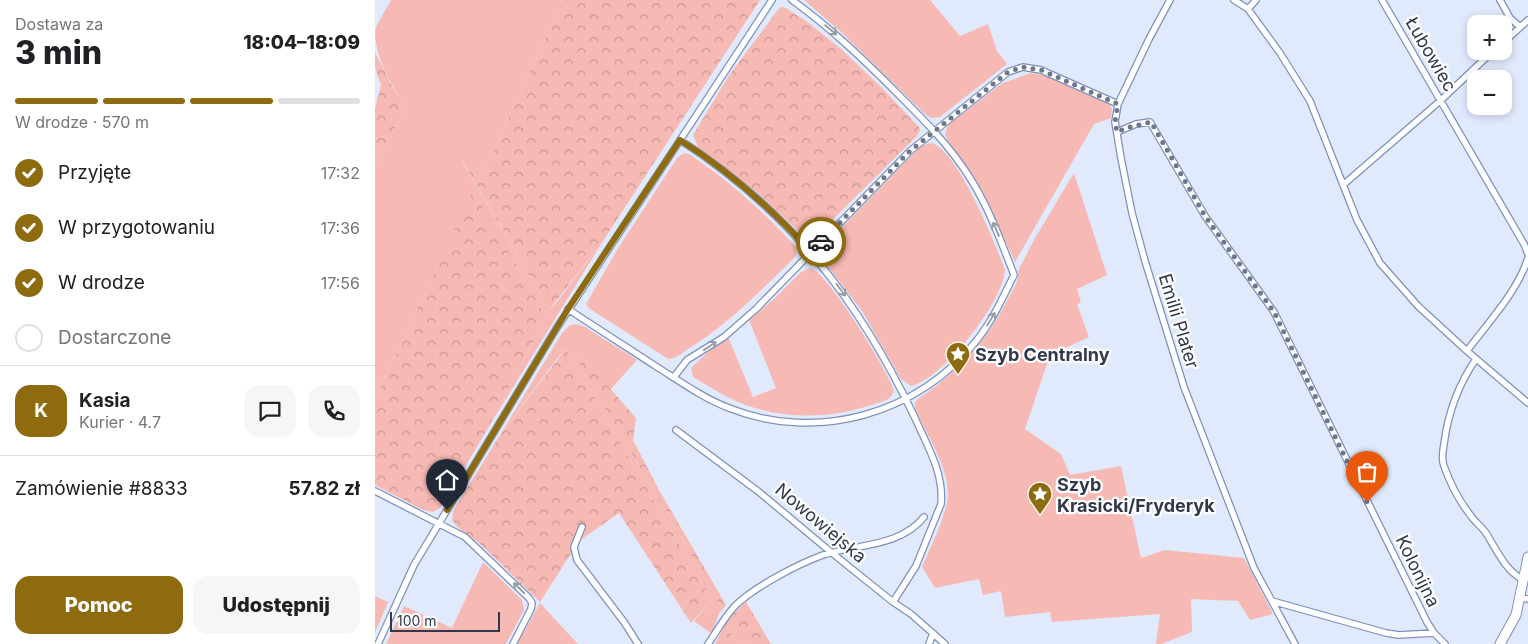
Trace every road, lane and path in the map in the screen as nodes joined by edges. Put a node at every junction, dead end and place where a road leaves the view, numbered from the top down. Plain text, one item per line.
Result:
1 (771, 0) edge
2 (792, 0) edge
3 (1171, 0) edge
4 (1234, 0) edge
5 (1256, 0) edge
6 (1382, 0) edge
7 (1499, 0) edge
8 (1248, 9) junction
9 (1528, 20) edge
10 (1520, 26) junction
11 (1512, 34) edge
12 (1483, 60) edge
13 (1440, 101) junction
14 (1118, 104) junction
15 (934, 131) junction
16 (1117, 132) junction
17 (680, 140) junction
18 (1343, 185) junction
19 (811, 252) junction
20 (1528, 254) edge
21 (1528, 258) edge
22 (568, 309) junction
23 (1467, 351) junction
24 (1476, 359) junction
25 (674, 377) junction
26 (906, 399) junction
27 (1528, 403) edge
28 (675, 430) dead end
29 (375, 491) edge
30 (924, 517) dead end
31 (439, 523) junction
32 (582, 527) dead end
33 (832, 553) junction
34 (1528, 557) edge
35 (1524, 580) junction
36 (1524, 599) edge
37 (1272, 601) junction
38 (893, 602) junction
39 (933, 633) junction
40 (1434, 633) junction
41 (378, 644) edge
42 (513, 644) edge
43 (638, 644) edge
44 (708, 644) edge
45 (929, 644) edge
46 (945, 644) edge
47 (1295, 644) edge
48 (1445, 644) edge
49 (1500, 644) edge

1 - 17 street
2 -> 15 street
3 - 14 street, Emilii Plater
4 - 8 street
5 - 8 street
6 - 13 street, Łubowiec
7 - 10 street
8 - 18 street
9 - 10 street
10 - 11 street
12 - 13 street
13 - 18 street
13 - 20 street, Łubowiec
14 - 15 street
14 - 16 street, Emilii Plater
15 - 19 street
26 -> 15 street
16 - 37 street, Emilii Plater
16 - 40 street, Kolonijna
17 - 19 street
17 - 22 street
18 - 23 street
25 -> 19 street
19 -> 26 street
21 - 23 street
22 - 25 street
22 - 31 street
23 - 24 street
24 - 27 street
24 - 35 street
25 - 26 street
26 - 38 street
28 - 33 street, Nowowiejska
29 - 31 street
30 - 33 street
31 - 41 street
42 -> 31 street
32 - 43 street
33 - 38 street, Nowowiejska
33 - 44 street
34 - 35 street
35 - 36 street
36 - 49 street
37 - 40 street
37 - 47 street, Emilii Plater
38 - 39 street, Nowowiejska
39 - 45 street
39 - 46 street, Nowowiejska
40 - 48 street, Kolonijna

